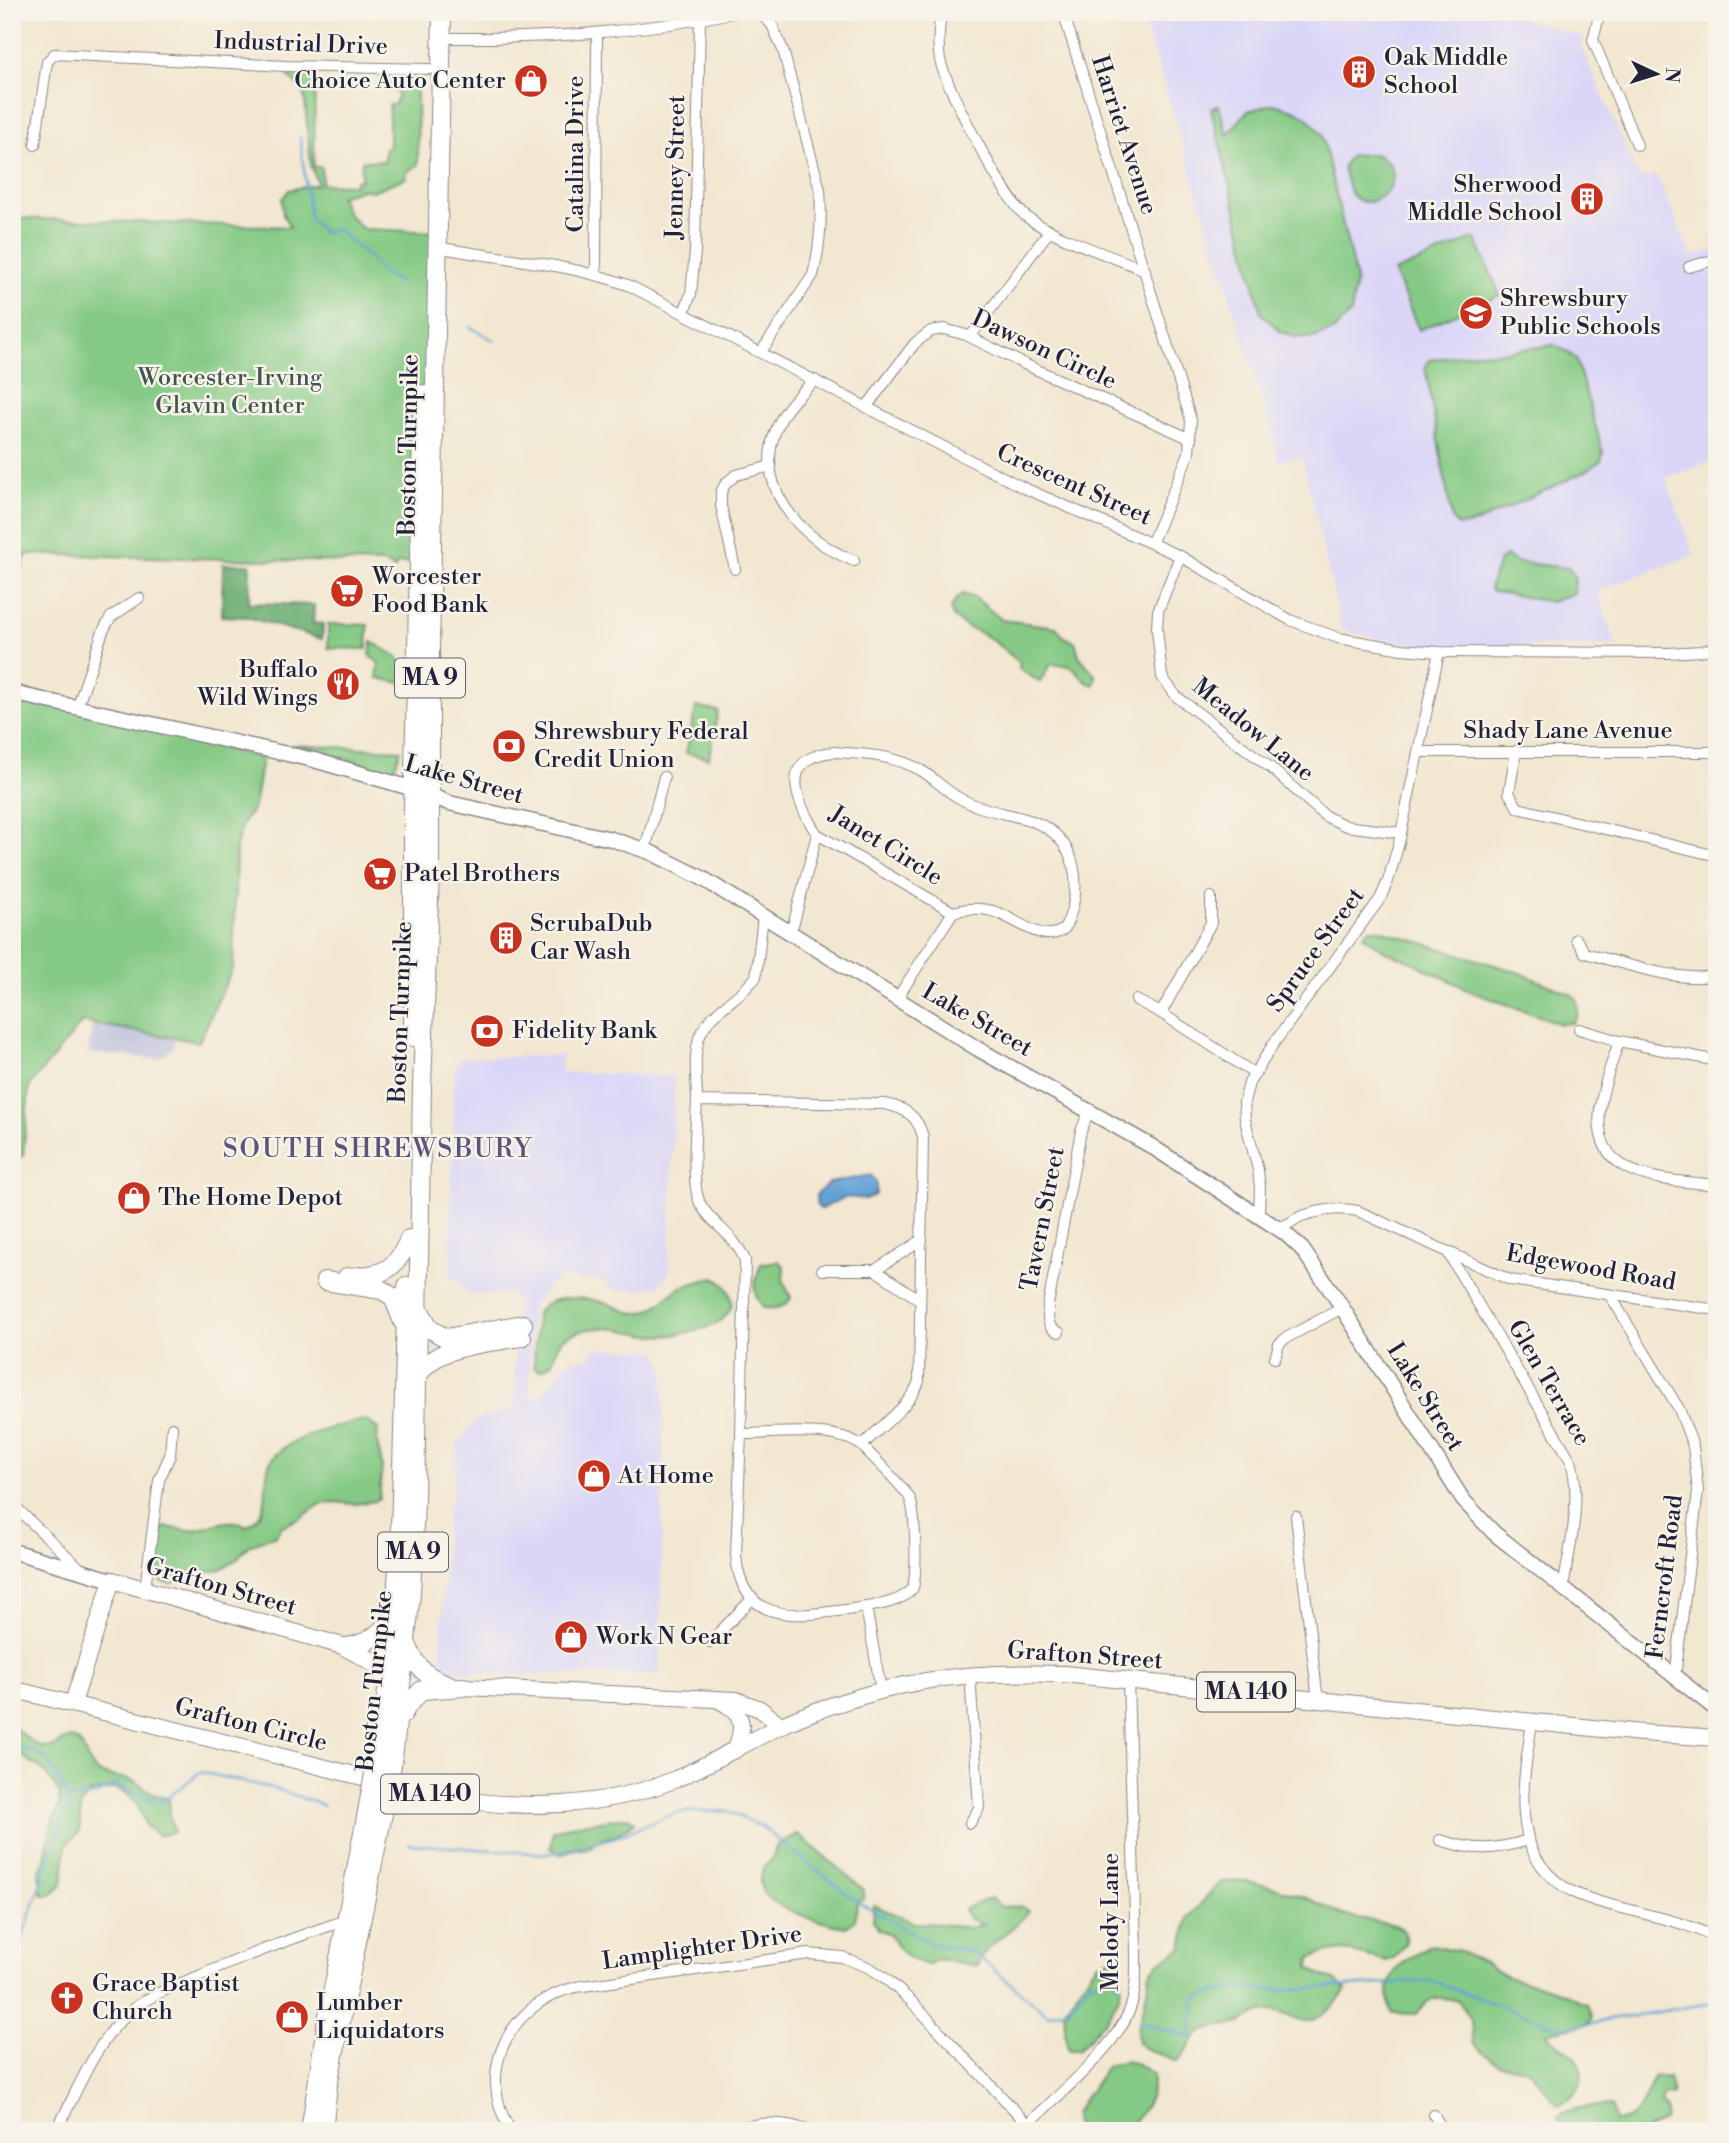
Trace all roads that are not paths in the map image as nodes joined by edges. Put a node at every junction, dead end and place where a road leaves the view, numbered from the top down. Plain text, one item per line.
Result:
1 (431, 12) edge
2 (442, 12) edge
3 (737, 12) edge
4 (759, 12) edge
5 (941, 12) edge
6 (1063, 12) edge
7 (1600, 12) edge
8 (700, 20) junction
9 (597, 34) junction
10 (442, 38) junction
11 (430, 69) junction
12 (36, 145) dead end
13 (1637, 145) dead end
14 (1049, 230) junction
15 (436, 247) junction
16 (1717, 259) edge
17 (1689, 267) dead end
18 (1145, 270) junction
19 (596, 274) junction
20 (684, 312) junction
21 (970, 337) junction
22 (761, 352) junction
23 (815, 380) junction
24 (867, 406) junction
25 (1191, 439) junction
26 (771, 466) junction
27 (1152, 542) junction
28 (1180, 556) junction
29 (854, 561) dead end
30 (735, 569) dead end
31 (139, 597) dead end
32 (1717, 647) edge
33 (1439, 652) junction
34 (12, 693) edge
35 (77, 708) junction
36 (1516, 751) junction
37 (1419, 752) junction
38 (1717, 752) edge
39 (664, 777) dead end
40 (414, 789) junction
41 (431, 797) junction
42 (1401, 833) junction
43 (817, 834) junction
44 (645, 850) junction
45 (1717, 856) edge
46 (1211, 897) dead end
47 (953, 912) junction
48 (763, 916) junction
49 (789, 933) junction
50 (1576, 939) dead end
51 (1717, 974) edge
52 (896, 1000) junction
53 (1136, 1000) dead end
54 (1161, 1013) junction
55 (1579, 1029) dead end
56 (1619, 1041) junction
57 (1717, 1061) edge
58 (1255, 1074) junction
59 (697, 1101) junction
60 (1090, 1109) junction
61 (1717, 1185) edge
62 (1266, 1222) junction
63 (409, 1239) junction
64 (922, 1240) junction
65 (1447, 1253) junction
66 (822, 1270) dead end
67 (875, 1270) junction
68 (1610, 1295) junction
69 (920, 1300) junction
70 (419, 1307) junction
71 (1342, 1308) junction
72 (1717, 1310) edge
73 (405, 1331) junction
74 (1059, 1332) dead end
75 (1275, 1358) dead end
76 (417, 1378) junction
77 (172, 1427) dead end
78 (741, 1434) junction
79 (862, 1446) junction
80 (12, 1504) edge
81 (1296, 1516) dead end
82 (12, 1551) edge
83 (84, 1572) junction
84 (112, 1580) junction
85 (1563, 1587) junction
86 (145, 1589) junction
87 (753, 1598) junction
88 (866, 1607) junction
89 (395, 1615) junction
90 (406, 1642) junction
91 (710, 1642) dead end
92 (345, 1647) junction
93 (970, 1675) junction
94 (1675, 1677) junction
95 (1128, 1680) junction
96 (464, 1687) junction
97 (12, 1689) edge
98 (387, 1689) junction
99 (881, 1690) junction
100 (717, 1698) junction
101 (1315, 1700) junction
102 (73, 1703) junction
103 (1717, 1710) edge
104 (399, 1721) junction
105 (1532, 1722) junction
106 (782, 1726) junction
107 (1717, 1738) edge
108 (735, 1750) junction
109 (385, 1758) junction
110 (377, 1800) junction
111 (970, 1823) dead end
112 (1440, 1840) dead end
113 (1528, 1840) junction
114 (347, 1920) junction
115 (1717, 1940) edge
116 (1434, 2115) dead end
117 (1031, 2127) edge
118 (56, 2131) edge
119 (310, 2131) edge
120 (323, 2131) edge
121 (511, 2131) edge
122 (730, 2131) edge
123 (809, 2131) edge
124 (1443, 2131) edge

1 - 11 highway, Boston Turnpike / MA 9
2 - 10 highway, Boston Turnpike / MA 9
3 - 8 street
4 - 22 street
5 - 14 street
6 - 18 street, Harriet Avenue
7 - 13 street
8 - 9 street
8 - 20 street, Jenney Street
9 - 10 street
9 - 19 street, Catalina Drive
10 - 15 highway, Boston Turnpike / MA 9
11 - 12 street, Industrial Drive
11 - 40 highway, Boston Turnpike / MA 9
14 - 18 street
14 - 21 street
15 - 19 street, Crescent Street
15 - 41 highway, Boston Turnpike / MA 9
16 - 17 street
18 - 25 street, Harriet Avenue
19 - 20 street, Crescent Street
20 - 22 street, Crescent Street
21 - 24 street, Dawson Circle
21 - 25 street, Dawson Circle
22 - 23 street, Crescent Street
23 - 24 street, Crescent Street
23 - 26 street
24 - 27 street, Crescent Street
25 - 27 street, Harriet Avenue
26 - 29 street
26 - 30 street
27 - 28 street, Crescent Street
28 - 33 street, Crescent Street
28 - 42 street, Meadow Lane
31 - 35 street
32 - 33 street, Crescent Street
33 - 37 street, Spruce Street
34 - 35 street, Lake Street
35 - 40 street, Lake Street
36 - 37 street, Shady Lane Avenue
36 - 38 street, Shady Lane Avenue
36 - 45 street
37 - 42 street, Spruce Street
39 - 44 street
40 - 41 street, Lake Street
40 - 63 highway, Boston Turnpike / MA 9
41 - 44 street, Lake Street
41 - 70 highway, Boston Turnpike / MA 9
42 - 58 street, Spruce Street
43 - 47 street, Janet Circle
43 - 47 street, Janet Circle
43 - 49 street
44 - 48 street, Lake Street
46 - 54 street
47 - 52 street
48 - 49 street, Lake Street
48 - 59 street
49 - 52 street, Lake Street
50 - 51 street
52 - 60 street, Lake Street
53 - 54 street
54 - 58 street
55 - 56 street
56 - 57 street
56 - 61 street
58 - 62 street, Spruce Street
59 - 64 street
59 - 78 street
60 - 62 street, Lake Street
60 - 74 street, Tavern Street
62 - 65 street, Edgewood Road
62 - 71 street, Lake Street
63 - 73 highway, Boston Turnpike / MA 9
63 - 73 highway
64 - 67 street
64 - 69 street
65 - 68 street, Edgewood Road
65 - 85 street, Glen Terrace
66 - 67 street
67 - 69 street
68 - 72 street, Edgewood Road
68 - 94 street, Ferncroft Road
69 - 79 street
70 - 76 highway, Boston Turnpike / MA 9
70 - 76 highway
71 - 75 street
71 - 85 street, Lake Street
73 - 89 highway, Boston Turnpike / MA 9
76 - 90 highway, Boston Turnpike / MA 9
77 - 86 street
78 - 79 street
78 - 87 street
79 - 88 street
80 - 83 street, Grafton Street
81 - 101 street
82 - 83 street, Grafton Street
83 - 84 street, Grafton Street
84 - 86 main road, Grafton Street
84 - 102 main road
85 - 94 street, Lake Street
86 - 92 main road, Grafton Street
87 - 88 street
87 - 91 street
88 - 99 street
89 - 92 highway
89 - 98 highway, Boston Turnpike / MA 9
90 - 96 highway
90 - 104 highway, Boston Turnpike / MA 9
92 - 98 highway
93 - 95 main road, Grafton Street / MA 140
93 - 99 main road, Grafton Street / MA 140
93 - 111 street
94 - 103 street, Lake Street
95 - 101 main road, Grafton Street / MA 140
95 - 117 street, Melody Lane
96 - 100 main road
96 - 104 highway
97 - 102 main road, MA 140
98 - 109 highway, Boston Turnpike / MA 9
99 - 106 main road, Grafton Street / MA 140
100 - 106 main road
100 - 108 main road
101 - 105 main road, Grafton Street / MA 140
102 - 108 main road, Grafton Circle / MA 140
104 - 109 highway, Boston Turnpike / MA 9
105 - 107 main road, Grafton Street / MA 140
105 - 113 street
106 - 108 main road, Grafton Circle / MA 140
109 - 110 highway, Boston Turnpike / MA 9, bridge
110 - 114 highway, Boston Turnpike / MA 9
110 - 120 highway, Boston Turnpike / MA 9
112 - 113 street
113 - 115 street
114 - 118 street
114 - 119 highway, Boston Turnpike / MA 9
116 - 124 street
117 - 121 street, Lamplighter Drive
122 - 123 street

